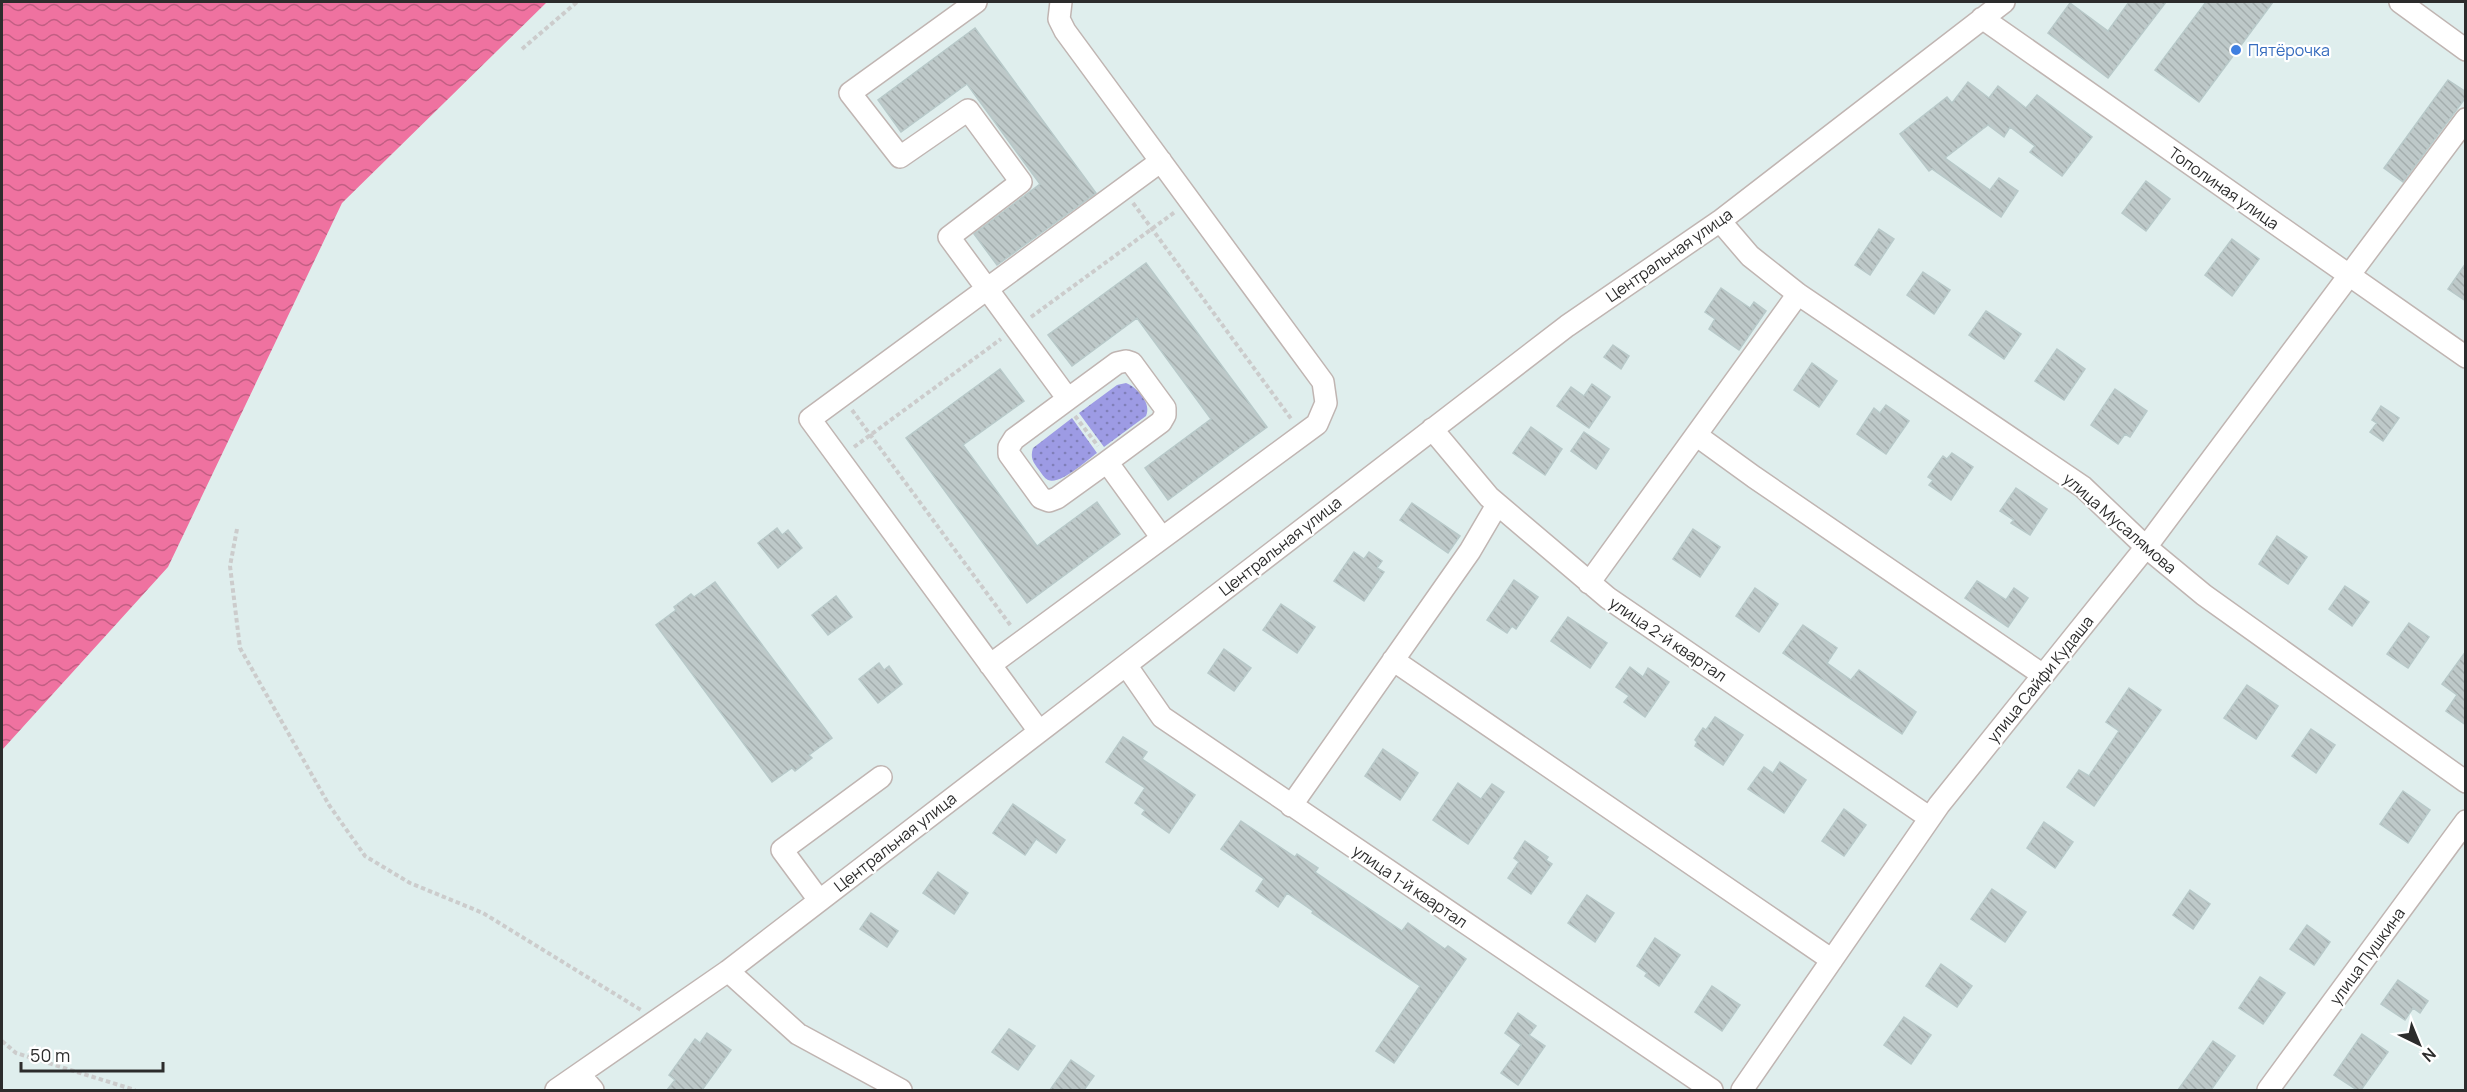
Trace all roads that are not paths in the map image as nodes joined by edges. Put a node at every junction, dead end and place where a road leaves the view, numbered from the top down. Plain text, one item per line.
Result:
1 (976, 2) edge
2 (1044, 2) edge
3 (1061, 2) edge
4 (2004, 2) edge
5 (2400, 2) edge
6 (1982, 18) junction
7 (1065, 31) junction
8 (2466, 50) edge
9 (2466, 119) edge
10 (1161, 161) junction
11 (1720, 221) junction
12 (2348, 275) junction
13 (987, 289) junction
14 (1798, 294) junction
15 (2466, 357) edge
16 (1067, 400) junction
17 (1432, 429) junction
18 (1696, 435) junction
19 (1108, 462) junction
20 (1497, 505) junction
21 (1162, 538) junction
22 (2146, 547) junction
23 (1589, 583) junction
24 (1393, 660) junction
25 (1126, 664) junction
26 (990, 665) junction
27 (2043, 675) junction
28 (1039, 731) junction
29 (881, 777) dead end
30 (2466, 782) edge
31 (1291, 806) junction
32 (1930, 818) junction
33 (2466, 821) edge
34 (819, 900) junction
35 (1832, 960) junction
36 (728, 971) junction
37 (579, 1074) junction
38 (556, 1090) edge
39 (593, 1090) edge
40 (901, 1090) edge
41 (1712, 1090) edge
42 (1742, 1090) edge
43 (2268, 1090) edge

1 - 13 street
2 - 7 street
3 - 7 street
4 - 6 street, Центральная улица
5 - 8 street
6 - 11 street, Центральная улица
6 - 12 street, Тополиная улица
7 - 10 street
9 - 12 street, улица Сайфи Кудаша
10 - 13 street
10 - 21 street
11 - 14 street, улица Мусалямова
11 - 17 street, Центральная улица
12 - 15 street, Тополиная улица
12 - 22 street, улица Сайфи Кудаша
13 - 16 street
13 - 26 street
14 - 18 street
14 - 22 street, улица Мусалямова
16 - 19 street
16 - 19 street
17 - 20 street, улица 2-й квартал
17 - 25 street, Центральная улица
18 - 23 street
18 - 27 street
19 - 21 street
20 - 23 street, улица 2-й квартал
20 - 24 street
21 - 26 street
22 - 27 street, улица Сайфи Кудаша
22 - 30 street, улица Мусалямова
23 - 32 street, улица 2-й квартал
24 - 31 street
24 - 35 street
25 - 28 street, Центральная улица
25 - 31 street, улица 1-й квартал
26 - 28 street
27 - 32 street, улица Сайфи Кудаша
28 - 34 street, Центральная улица
29 - 34 street
31 - 41 street, улица 1-й квартал
32 - 35 street, улица Сайфи Кудаша
33 - 43 street, улица Пушкина
34 - 36 street, Центральная улица
35 - 42 street, улица Сайфи Кудаша
36 - 37 street, Центральная улица
36 - 40 street
37 - 38 street, Центральная улица
37 - 39 street

